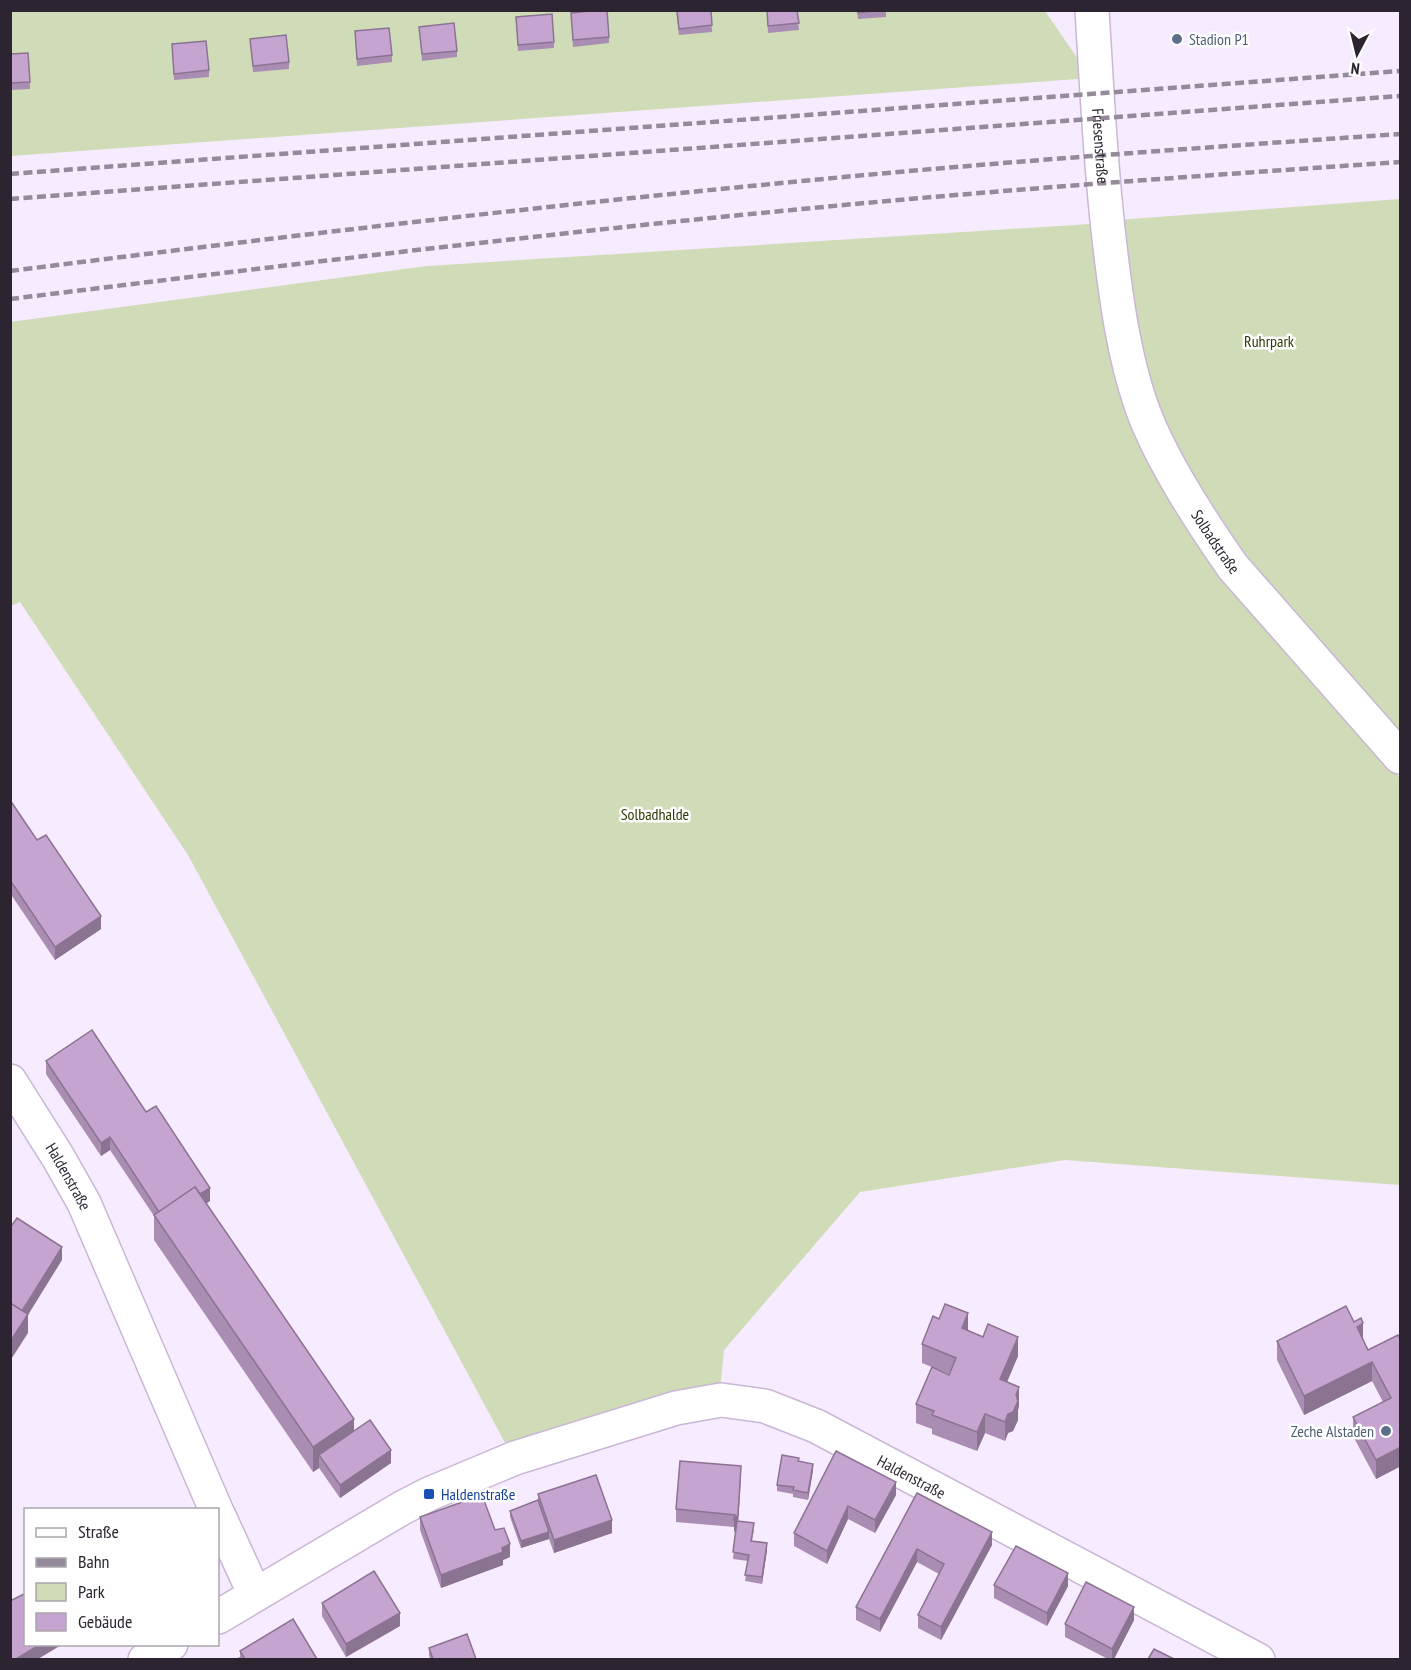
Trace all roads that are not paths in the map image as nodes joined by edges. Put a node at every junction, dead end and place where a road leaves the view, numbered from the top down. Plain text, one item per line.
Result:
1 (1092, 10) edge
2 (1114, 280) joint
3 (1401, 757) edge
4 (10, 1081) edge
5 (216, 1508) edge
6 (219, 1516) edge
7 (255, 1595) junction
8 (219, 1616) edge
9 (168, 1646) edge
10 (145, 1659) edge
11 (1258, 1659) edge

1 - 2 street, Friesenstraße
2 - 3 street, Solbadstraße
4 - 5 street, Haldenstraße
6 - 7 street
7 - 8 street, Haldenstraße
7 - 11 street, Haldenstraße
9 - 10 street

